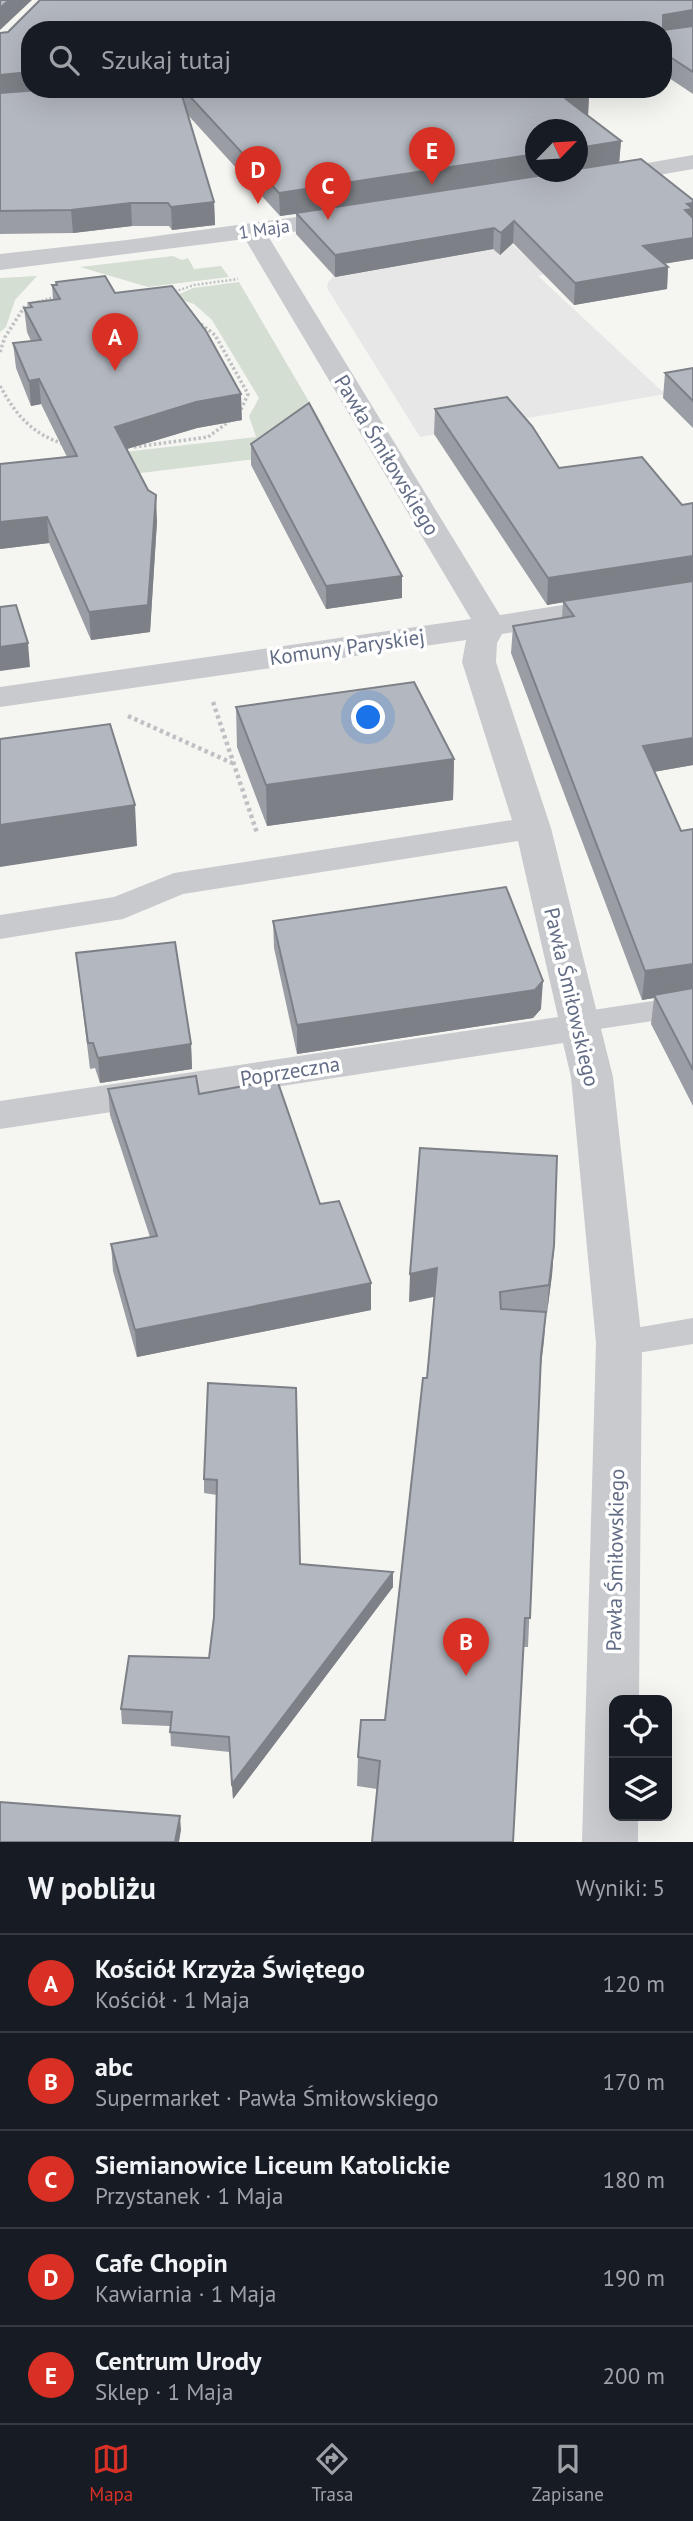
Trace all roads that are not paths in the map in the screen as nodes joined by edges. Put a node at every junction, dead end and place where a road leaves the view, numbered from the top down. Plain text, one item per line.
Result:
1 (693, 162) edge
2 (588, 180) edge
3 (377, 212) edge
4 (253, 231) junction
5 (0, 262) edge
6 (693, 594) edge
7 (491, 626) junction
8 (0, 697) edge
9 (533, 828) junction
10 (0, 927) edge
11 (693, 1005) edge
12 (580, 1025) junction
13 (0, 1115) edge
14 (693, 1331) edge
15 (619, 1343) junction
16 (610, 1842) edge

1 - 2 street
3 - 4 street, 1 Maja
4 - 5 street, 1 Maja
4 - 7 street, Pawła Śmiłowskiego
6 - 7 street, Komuny Paryskiej
7 - 8 street, Komuny Paryskiej
7 - 9 street, Pawła Śmiłowskiego
9 - 10 street
9 - 12 street, Pawła Śmiłowskiego
11 - 12 lane
12 - 13 street, Poprzeczna
12 - 15 street, Pawła Śmiłowskiego
14 - 15 lane
15 - 16 street, Pawła Śmiłowskiego

